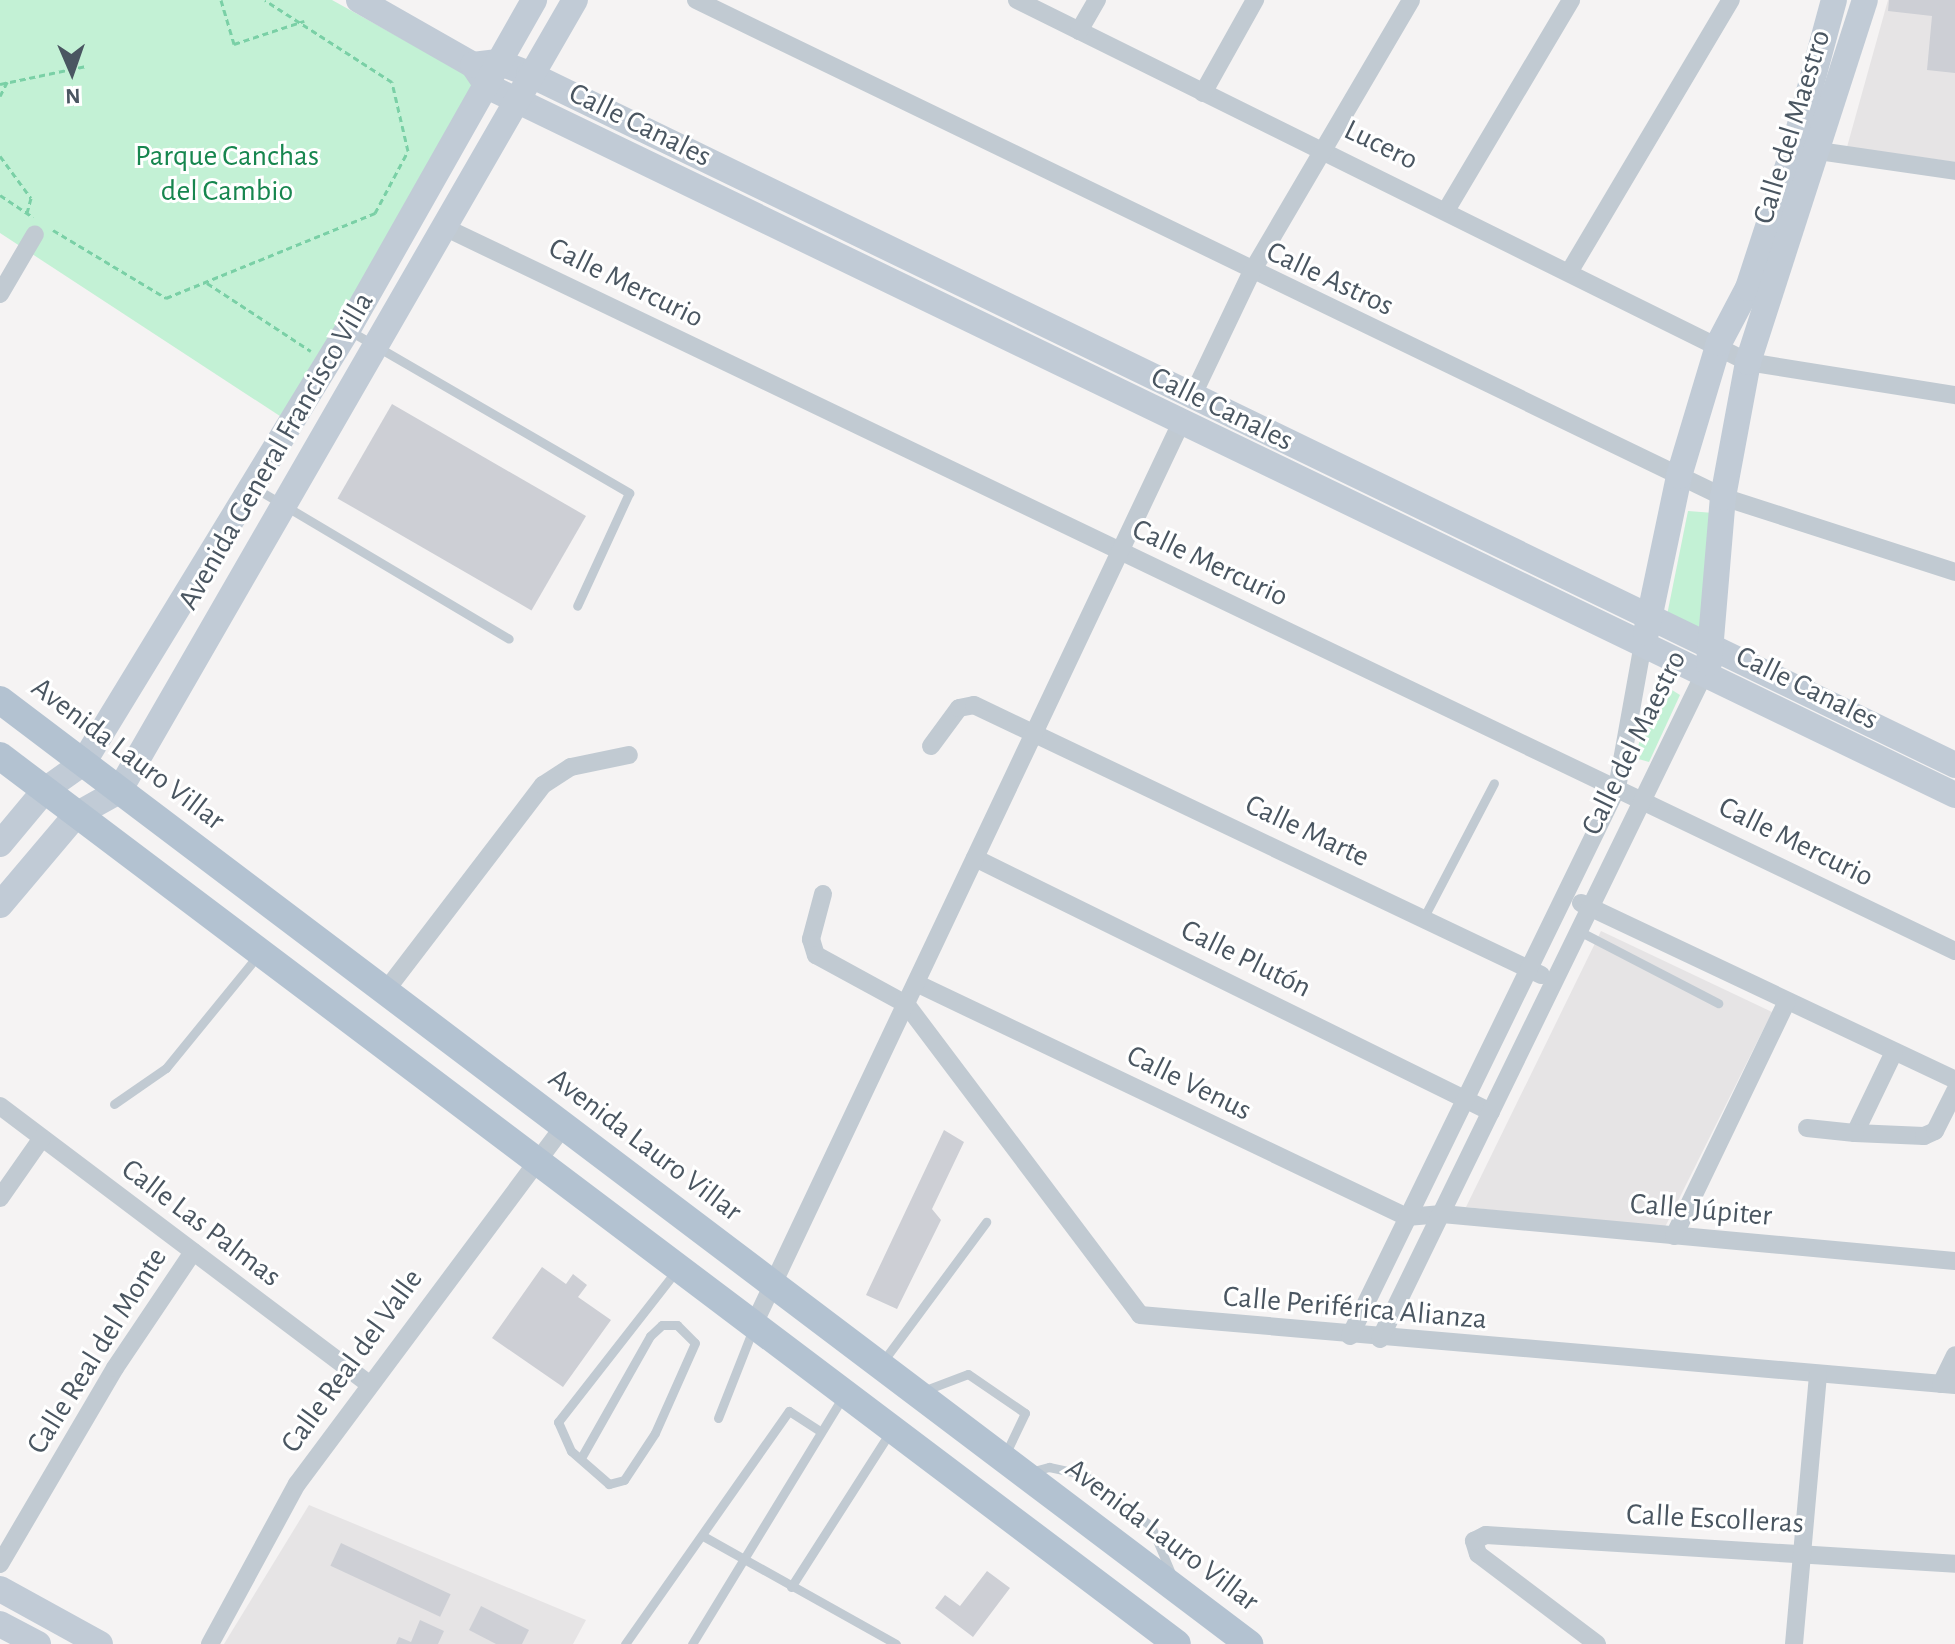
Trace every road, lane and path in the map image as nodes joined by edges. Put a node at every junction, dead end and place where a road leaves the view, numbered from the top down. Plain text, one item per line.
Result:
1 (221, 0) edge
2 (265, 0) edge
3 (359, 0) edge
4 (534, 0) edge
5 (575, 0) edge
6 (696, 0) edge
7 (1017, 0) edge
8 (1097, 0) edge
9 (1255, 0) edge
10 (1411, 0) edge
11 (1571, 0) edge
12 (1731, 0) edge
13 (1834, 0) edge
14 (1865, 0) edge
15 (304, 21) junction
16 (1079, 31) junction
17 (86, 66) dead end
18 (486, 71) junction
19 (529, 74) junction
20 (7, 82) junction
21 (0, 84) edge
22 (1203, 93) junction
23 (0, 96) edge
24 (515, 99) junction
25 (1321, 147) junction
26 (1794, 147) junction
27 (1821, 151) junction
28 (0, 156) edge
29 (1955, 171) edge
30 (0, 195) edge
31 (1447, 209) junction
32 (27, 213) junction
33 (442, 226) junction
34 (35, 234) dead end
35 (1571, 269) junction
36 (1251, 273) junction
37 (206, 282) junction
38 (0, 294) edge
39 (348, 329) junction
40 (1719, 343) junction
41 (373, 347) junction
42 (327, 362) junction
43 (1748, 362) junction
44 (1955, 395) edge
45 (1191, 399) junction
46 (1180, 425) junction
47 (1679, 476) junction
48 (248, 484) junction
49 (1723, 497) junction
50 (283, 504) junction
51 (1120, 551) junction
52 (1955, 572) edge
53 (577, 606) dead end
54 (1646, 632) junction
55 (509, 639) dead end
56 (1715, 649) junction
57 (1704, 674) junction
58 (0, 700) edge
59 (1034, 733) junction
60 (931, 746) dead end
61 (629, 755) dead end
62 (0, 756) edge
63 (83, 763) junction
64 (1955, 765) edge
65 (1494, 783) dead end
66 (1617, 788) junction
67 (45, 790) junction
68 (119, 791) junction
69 (1955, 795) edge
70 (1642, 798) junction
71 (76, 815) junction
72 (0, 844) edge
73 (975, 858) junction
74 (823, 894) dead end
75 (1567, 896) junction
76 (0, 905) edge
77 (1589, 907) junction
78 (1424, 917) junction
79 (1578, 931) junction
80 (1955, 951) edge
81 (261, 952) junction
82 (1531, 968) junction
83 (916, 983) junction
84 (1553, 983) junction
85 (387, 989) junction
86 (1718, 1003) dead end
87 (1786, 1003) junction
88 (906, 1004) junction
89 (1894, 1052) junction
90 (1955, 1080) edge
91 (1955, 1091) edge
92 (1466, 1096) junction
93 (114, 1104) dead end
94 (0, 1106) edge
95 (1491, 1112) junction
96 (563, 1127) junction
97 (1807, 1128) dead end
98 (1855, 1133) junction
99 (42, 1138) junction
100 (534, 1157) junction
101 (0, 1198) edge
102 (1442, 1214) junction
103 (1407, 1217) junction
104 (986, 1222) dead end
105 (1674, 1236) junction
106 (193, 1252) junction
107 (1955, 1261) edge
108 (680, 1266) junction
109 (773, 1285) junction
110 (755, 1322) junction
111 (1350, 1336) junction
112 (1380, 1339) junction
113 (1955, 1355) edge
114 (879, 1367) junction
115 (1818, 1374) junction
116 (369, 1384) junction
117 (1948, 1384) edge
118 (848, 1390) junction
119 (916, 1394) junction
120 (718, 1418) dead end
121 (894, 1426) junction
122 (818, 1430) junction
123 (581, 1458) junction
124 (1014, 1466) junction
125 (1094, 1526) junction
126 (703, 1536) junction
127 (1801, 1551) junction
128 (741, 1558) junction
129 (1064, 1561) junction
130 (0, 1564) edge
131 (1955, 1564) edge
132 (791, 1587) junction
133 (0, 1589) edge
134 (1176, 1589) junction
135 (0, 1624) edge
136 (38, 1644) edge
137 (100, 1644) edge
138 (210, 1644) edge
139 (625, 1644) edge
140 (692, 1644) edge
141 (896, 1644) edge
142 (1177, 1644) edge
143 (1249, 1644) edge
144 (1597, 1644) edge
145 (1794, 1644) edge

1 - 15 path
2 - 15 path
3 - 18 main road, Calle Canales
4 - 18 main road, Avenida General Francisco Villa
5 - 19 main road, Avenida General Francisco Villa
6 - 36 street, Calle Astros
7 - 16 street, Lucero
8 - 16 street
9 - 22 street
10 - 25 street
11 - 31 street
12 - 35 street
13 - 26 main road, Calle del Maestro
14 - 27 main road, Calle del Maestro
15 - 37 path
16 - 22 street, Lucero
17 - 20 path
18 - 19 main road, Calle Canales
18 - 24 main road, Calle Canales
18 - 39 main road, Avenida General Francisco Villa
19 - 24 main road, Avenida General Francisco Villa
19 - 45 main road, Calle Canales
20 - 21 path
20 - 23 path
22 - 25 street, Lucero
24 - 33 main road, Avenida General Francisco Villa
24 - 46 main road, Calle Canales
25 - 31 street, Lucero
25 - 36 street
26 - 27 street
26 - 40 main road, Calle del Maestro
27 - 29 street
27 - 43 main road, Calle del Maestro
28 - 32 path
30 - 32 path
31 - 35 street, Lucero
32 - 37 path
33 - 41 main road, Avenida General Francisco Villa
33 - 51 street, Calle Mercurio
34 - 38 street
35 - 40 street, Lucero
36 - 45 street
36 - 47 street, Calle Astros
37 - 42 path
39 - 41 lane
39 - 42 main road, Avenida General Francisco Villa
40 - 43 street, Lucero
40 - 47 main road, Calle del Maestro
41 - 50 main road, Avenida General Francisco Villa
41 - 53 lane
42 - 48 main road, Avenida General Francisco Villa
43 - 44 street
43 - 49 main road, Calle del Maestro
45 - 46 main road
45 - 54 main road, Calle Canales
46 - 51 street
46 - 54 main road, Calle Canales
47 - 49 street, Calle Astros
47 - 54 main road, Calle del Maestro
48 - 50 lane
48 - 63 main road, Avenida General Francisco Villa
49 - 52 street, Calle Astros
49 - 56 main road, Calle del Maestro
50 - 55 lane
50 - 68 main road, Avenida General Francisco Villa
51 - 59 street
51 - 66 street, Calle Mercurio
54 - 56 main road
54 - 57 main road, Calle Canales
54 - 66 street, Calle del Maestro
56 - 57 main road, Calle del Maestro
56 - 64 main road
57 - 69 main road, Calle Canales
57 - 70 street, Calle del Maestro
58 - 63 main road, Avenida Lauro Villar
59 - 60 street, Calle Marte
59 - 73 street
59 - 78 street, Calle Marte
61 - 85 street
62 - 67 main road
63 - 67 main road, Avenida General Francisco Villa
63 - 68 main road, Avenida Lauro Villar
65 - 78 lane
66 - 70 street, Calle Mercurio
66 - 75 street, Calle del Maestro
67 - 71 main road
67 - 72 main road, Avenida General Francisco Villa
68 - 71 main road
68 - 85 main road, Avenida Lauro Villar
70 - 77 street, Calle del Maestro
70 - 80 street, Calle Mercurio
71 - 76 main road
71 - 81 main road
73 - 83 street
73 - 92 street, Calle Plutón
74 - 88 street
75 - 77 street
75 - 82 street, Calle del Maestro
77 - 79 street, Calle del Maestro
77 - 87 street
78 - 82 street, Calle Marte
79 - 84 street, Calle del Maestro
79 - 86 lane
81 - 93 lane
81 - 100 main road
82 - 84 street, Calle Marte
82 - 92 street, Calle del Maestro
83 - 88 street
83 - 103 street, Calle Venus
84 - 95 street, Calle del Maestro
85 - 96 main road, Avenida Lauro Villar
87 - 89 street
87 - 105 street
88 - 109 street
88 - 111 street, Calle Periférica Alianza
89 - 90 street
89 - 98 street
91 - 98 street
92 - 95 street, Calle Plutón
92 - 103 street, Calle del Maestro
94 - 99 street, Calle Las Palmas
95 - 102 street, Calle del Maestro
96 - 100 street, Calle Real del Valle
96 - 109 main road, Avenida Lauro Villar
97 - 98 street
99 - 101 street
99 - 106 street, Calle Las Palmas
100 - 108 main road
100 - 116 street, Calle Real del Valle
102 - 103 street
102 - 105 street, Calle Júpiter
102 - 112 street, Calle del Maestro
103 - 111 street, Calle del Maestro
104 - 114 lane
105 - 107 street, Calle Júpiter
106 - 116 street, Calle Las Palmas
106 - 130 street, Calle Real del Monte
108 - 110 main road
108 - 123 lane
109 - 110 street
109 - 114 main road, Avenida Lauro Villar
110 - 118 main road
110 - 120 lane
111 - 112 street, Calle Periférica Alianza
112 - 115 street, Calle Periférica Alianza
113 - 117 street
114 - 119 main road, Avenida Lauro Villar
115 - 117 street, Calle Periférica Alianza
115 - 127 street
116 - 138 street, Calle Real del Valle
118 - 121 main road
118 - 122 lane
119 - 124 main road, Avenida Lauro Villar
119 - 124 lane
121 - 129 main road
121 - 132 lane
122 - 126 lane
122 - 128 lane
123 - 123 lane
124 - 125 main road, Avenida Lauro Villar
124 - 134 lane
125 - 129 main road
125 - 134 main road, Avenida Lauro Villar
126 - 128 lane
126 - 139 lane
127 - 131 street, Calle Escolleras
127 - 144 street, Calle Escolleras
127 - 145 street
128 - 132 lane
128 - 140 lane
129 - 142 main road
132 - 141 lane
133 - 137 main road
134 - 143 main road, Avenida Lauro Villar
135 - 136 main road

